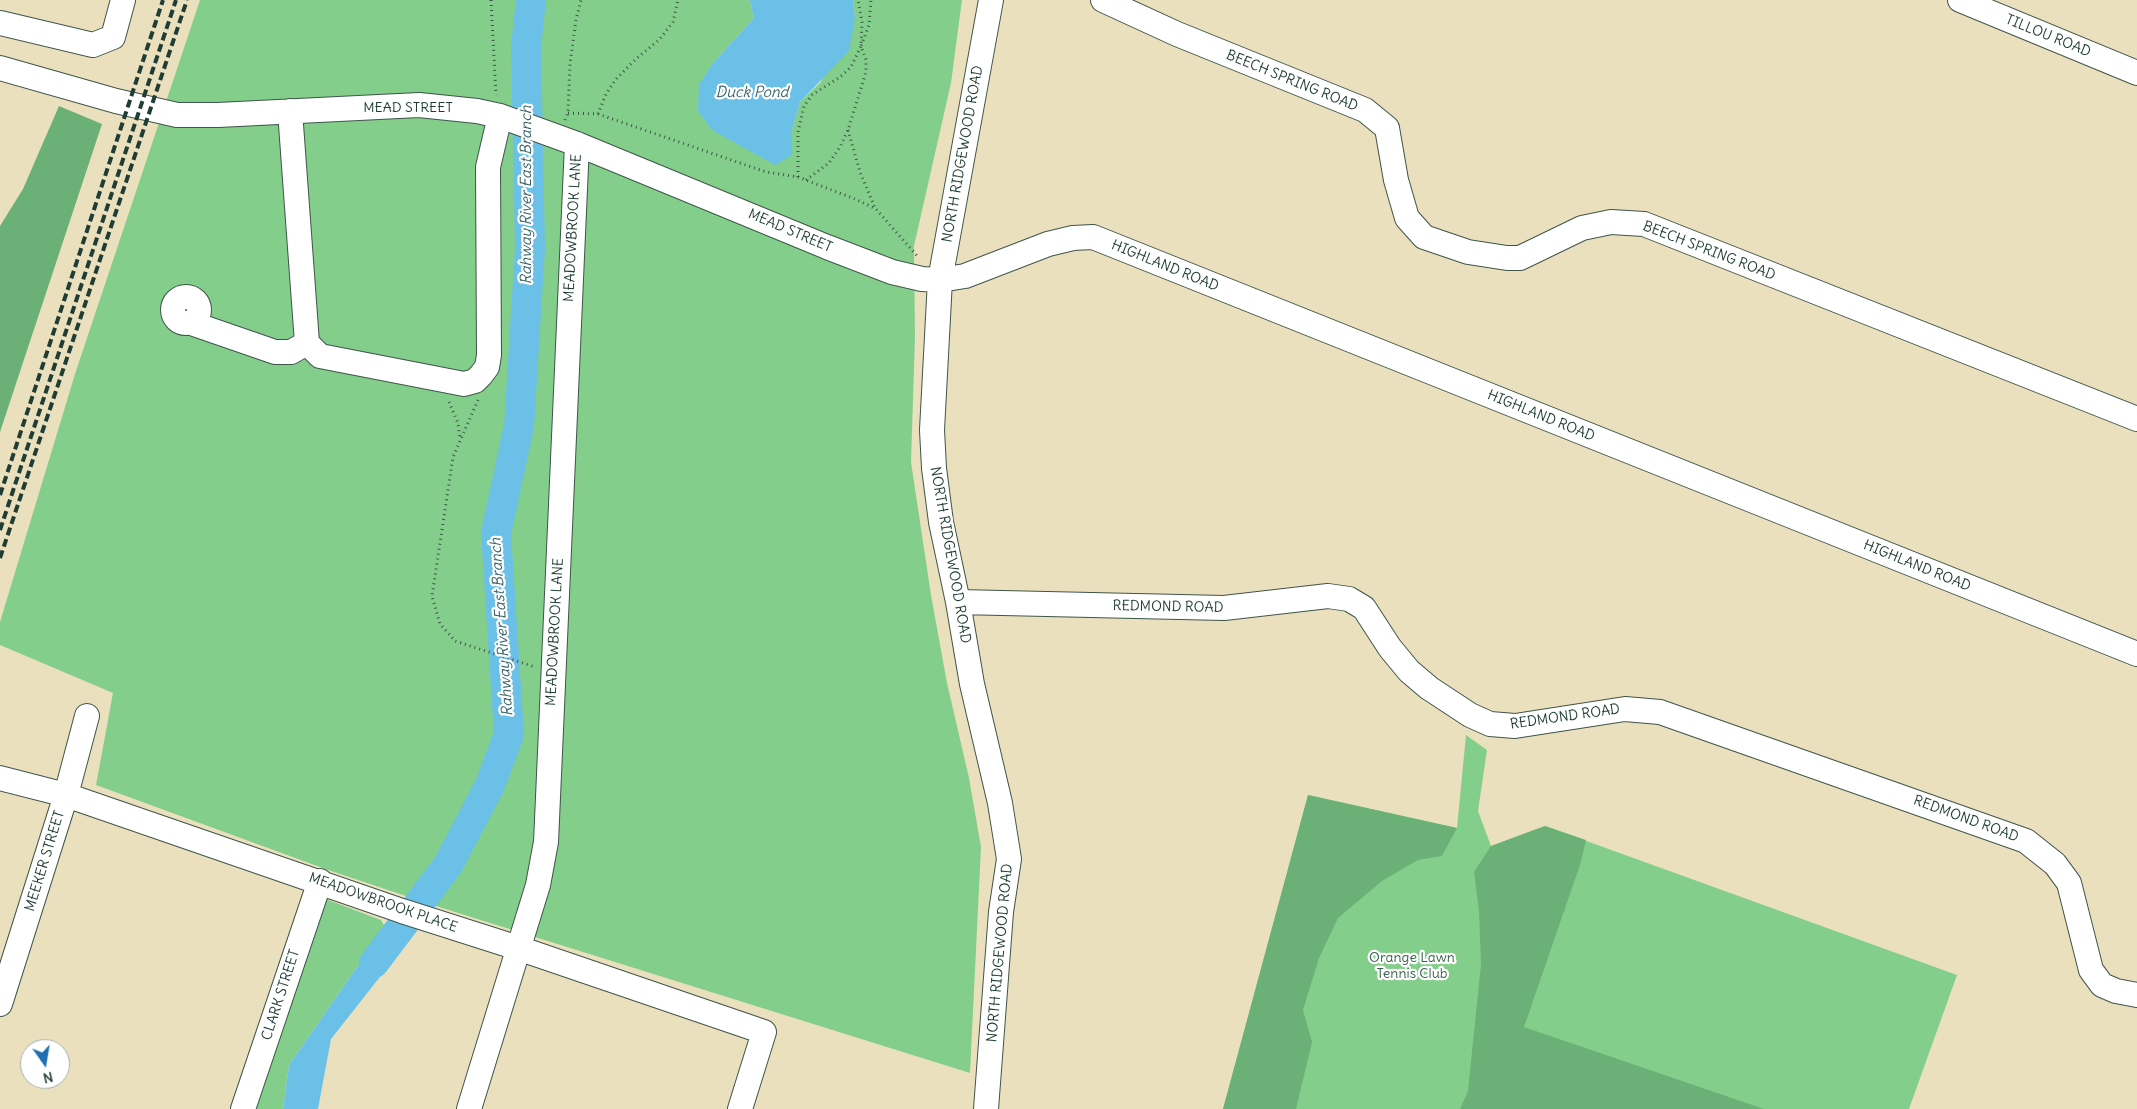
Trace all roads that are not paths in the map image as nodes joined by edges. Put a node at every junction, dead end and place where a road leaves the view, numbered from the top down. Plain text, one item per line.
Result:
1 (123, 0) edge
2 (1008, 0) edge
3 (1103, 0) edge
4 (1960, 0) edge
5 (989, 11) edge
6 (0, 23) edge
7 (0, 68) edge
8 (2137, 73) edge
9 (290, 111) junction
10 (503, 113) junction
11 (577, 144) junction
12 (940, 280) junction
13 (191, 323) dead end
14 (308, 343) junction
15 (2137, 420) edge
16 (958, 602) junction
17 (2137, 654) edge
18 (87, 716) dead end
19 (0, 778) edge
20 (66, 794) junction
21 (320, 881) junction
22 (518, 948) junction
23 (2137, 995) edge
24 (0, 1004) edge
25 (243, 1109) edge
26 (469, 1109) edge
27 (740, 1109) edge
28 (986, 1109) edge

1 - 6 street
2 - 5 street
3 - 15 street, BEECH SPRING ROAD
4 - 8 street, TILLOU ROAD
5 - 12 street, NORTH RIDGEWOOD ROAD
7 - 9 street, MEAD STREET
9 - 10 street, MEAD STREET
9 - 14 street
10 - 11 street, MEAD STREET
10 - 14 street
11 - 12 street, MEAD STREET
11 - 22 street, MEADOWBROOK LANE
12 - 16 street, NORTH RIDGEWOOD ROAD
12 - 17 street, HIGHLAND ROAD
13 - 14 street
16 - 23 street, REDMOND ROAD
16 - 28 street, NORTH RIDGEWOOD ROAD
18 - 20 street, MEEKER STREET
19 - 20 street, MEADOWBROOK PLACE
20 - 21 street, MEADOWBROOK PLACE
20 - 24 street, MEEKER STREET
21 - 22 street, MEADOWBROOK PLACE
21 - 25 street, CLARK STREET
22 - 26 street, MEADOWBROOK LANE
22 - 27 street, MEADOWBROOK PLACE

